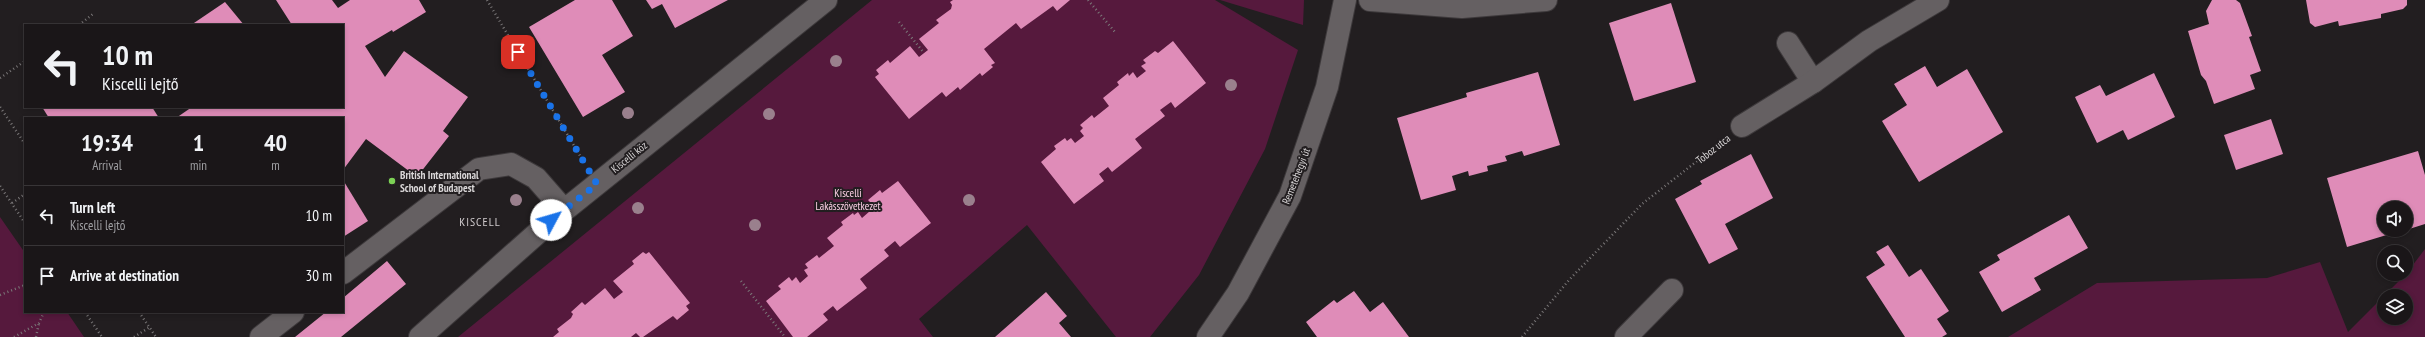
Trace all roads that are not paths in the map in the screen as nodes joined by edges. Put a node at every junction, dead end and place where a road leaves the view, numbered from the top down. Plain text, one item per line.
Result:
1 (826, 0) edge
2 (1345, 0) edge
3 (1370, 0) edge
4 (1546, 0) edge
5 (1938, 0) edge
6 (1788, 43) dead end
7 (1813, 82) junction
8 (1742, 126) road end
9 (564, 210) junction
10 (344, 272) edge
11 (1672, 290) dead end
12 (292, 313) edge
13 (261, 337) edge
14 (420, 337) edge
15 (1208, 337) edge
16 (1626, 337) edge

1 - 9 street, Kiscelli köz
2 - 15 street, Remetehegyi út
3 - 4 street
5 - 7 street
6 - 7 street
7 - 8 street
9 - 10 street
9 - 14 street, Kiscelli köz
11 - 16 street
12 - 13 street

